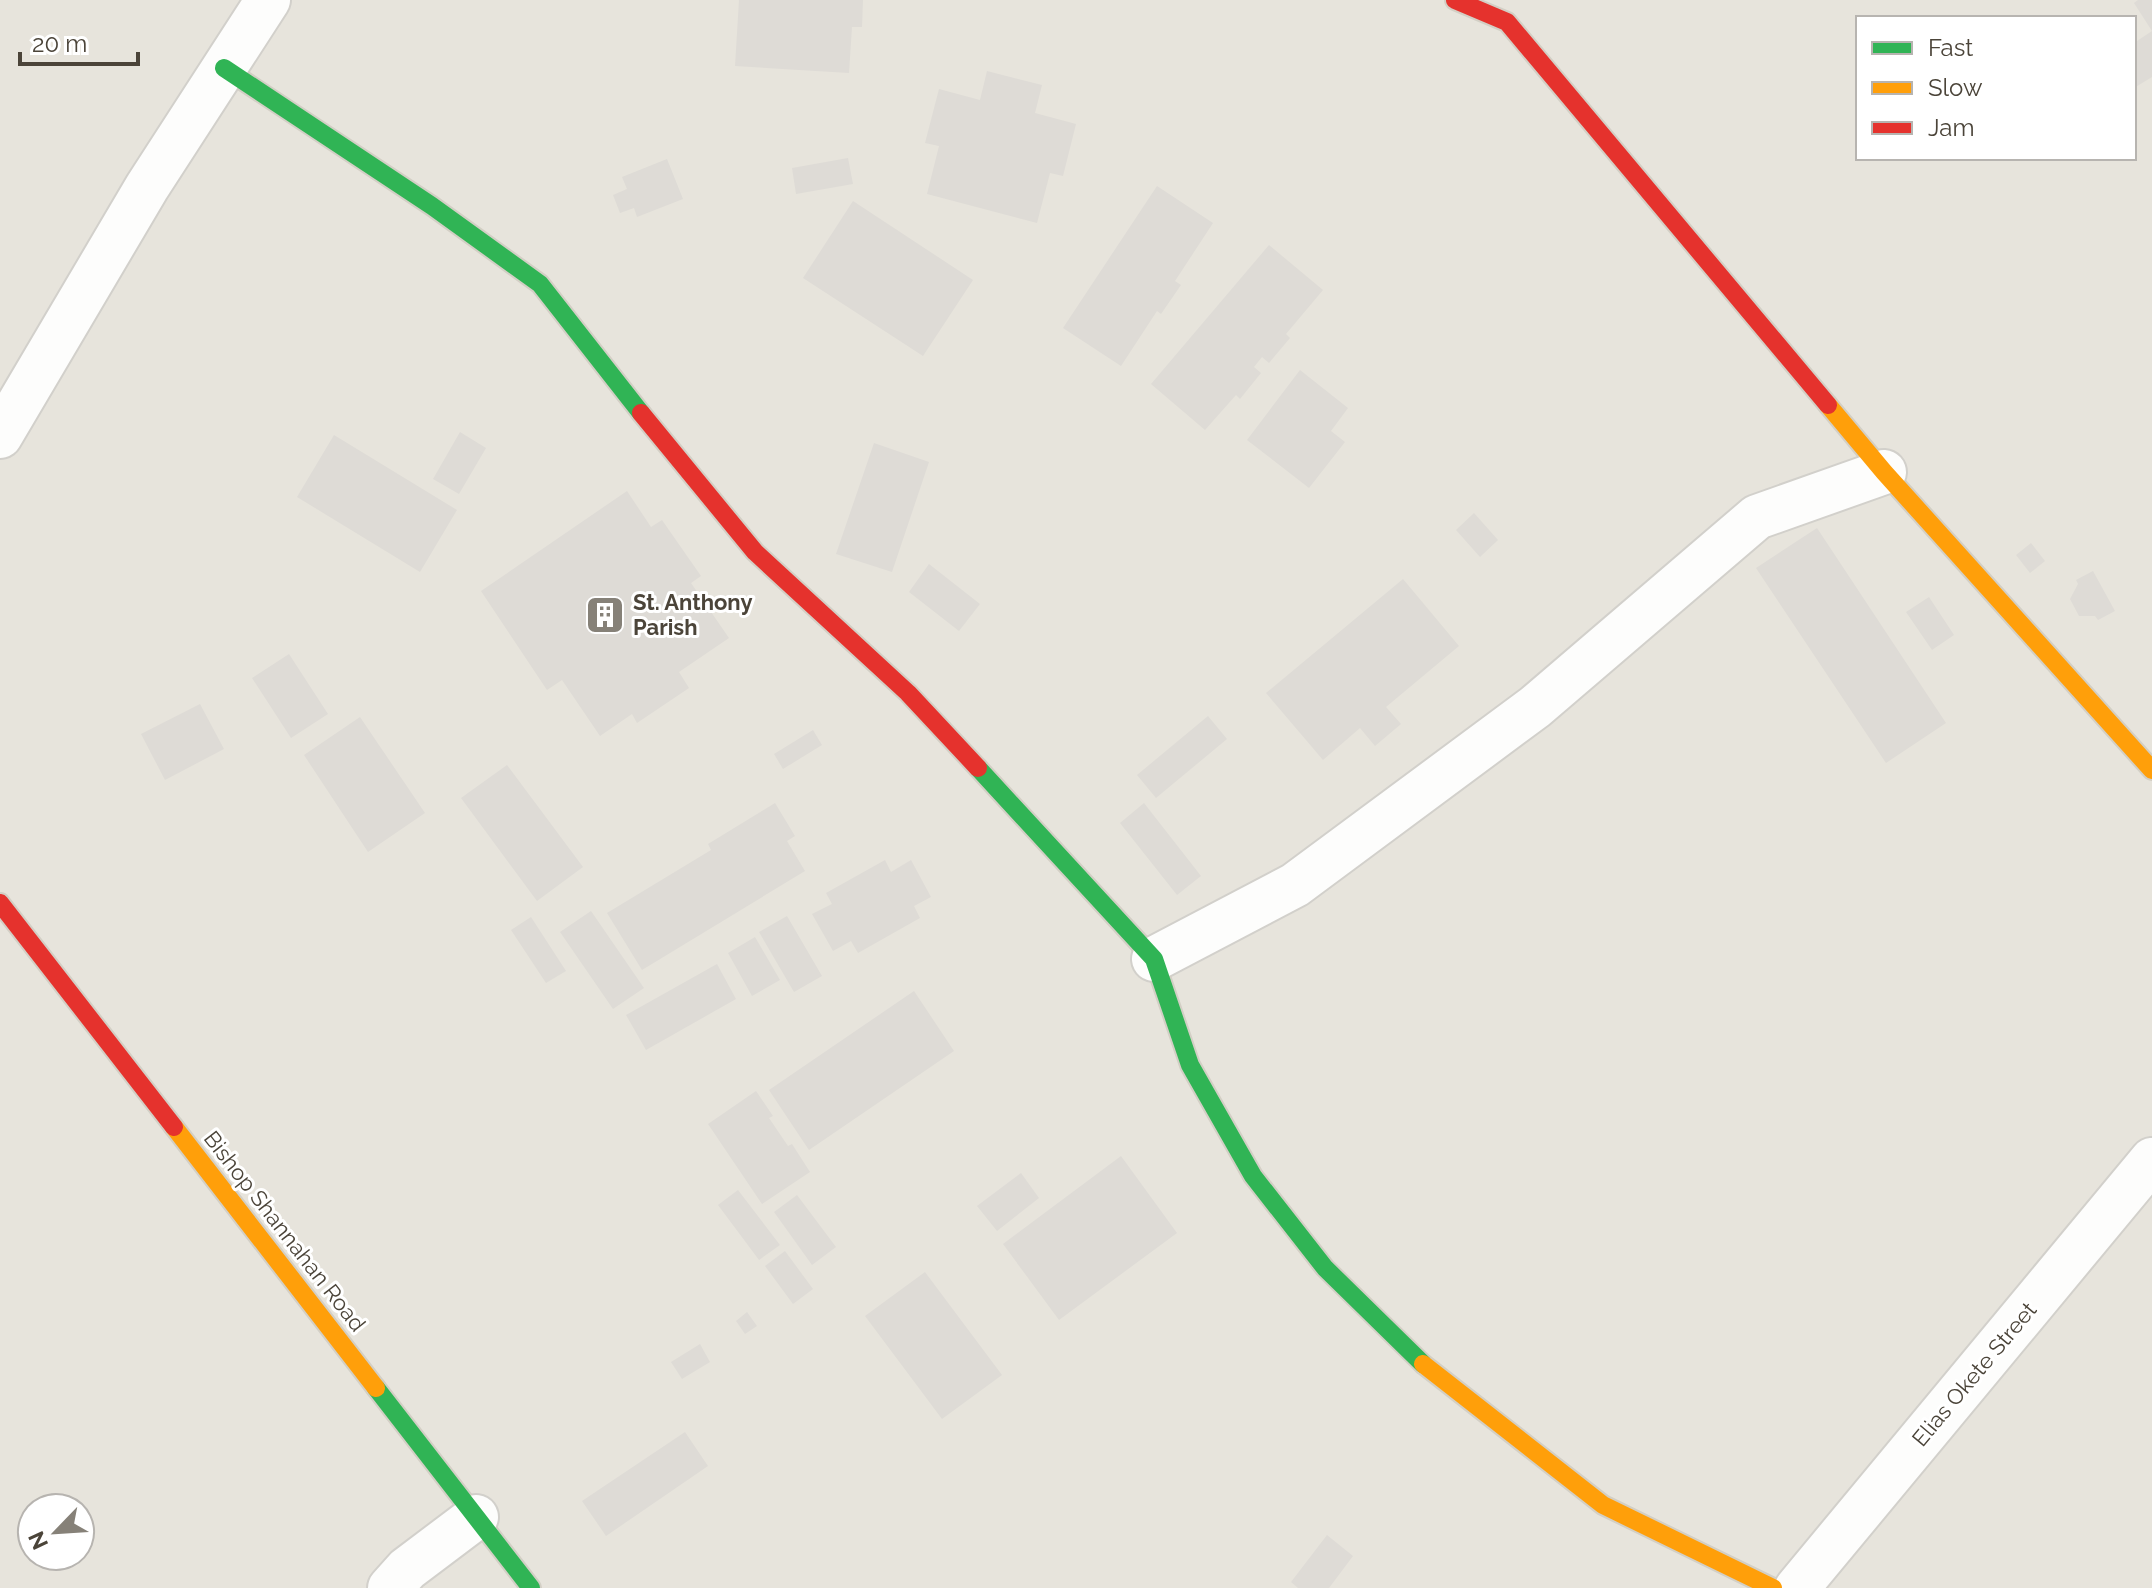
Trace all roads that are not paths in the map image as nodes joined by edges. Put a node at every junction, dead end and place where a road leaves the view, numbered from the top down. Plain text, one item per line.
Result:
1 (268, 0) edge
2 (1455, 0) edge
3 (224, 68) junction
4 (0, 436) edge
5 (1884, 472) junction
6 (2152, 770) edge
7 (0, 903) edge
8 (1154, 959) junction
9 (2152, 1160) edge
10 (476, 1517) junction
11 (390, 1588) edge
12 (531, 1588) edge
13 (1773, 1588) edge
14 (1797, 1588) edge

1 - 3 street
2 - 5 street
3 - 4 street
3 - 8 street
5 - 6 street
5 - 8 street
7 - 10 street, Bishop Shannahan Road
8 - 13 street
9 - 14 street, Elias Okete Street
10 - 11 street
10 - 12 street, Bishop Shannahan Road

